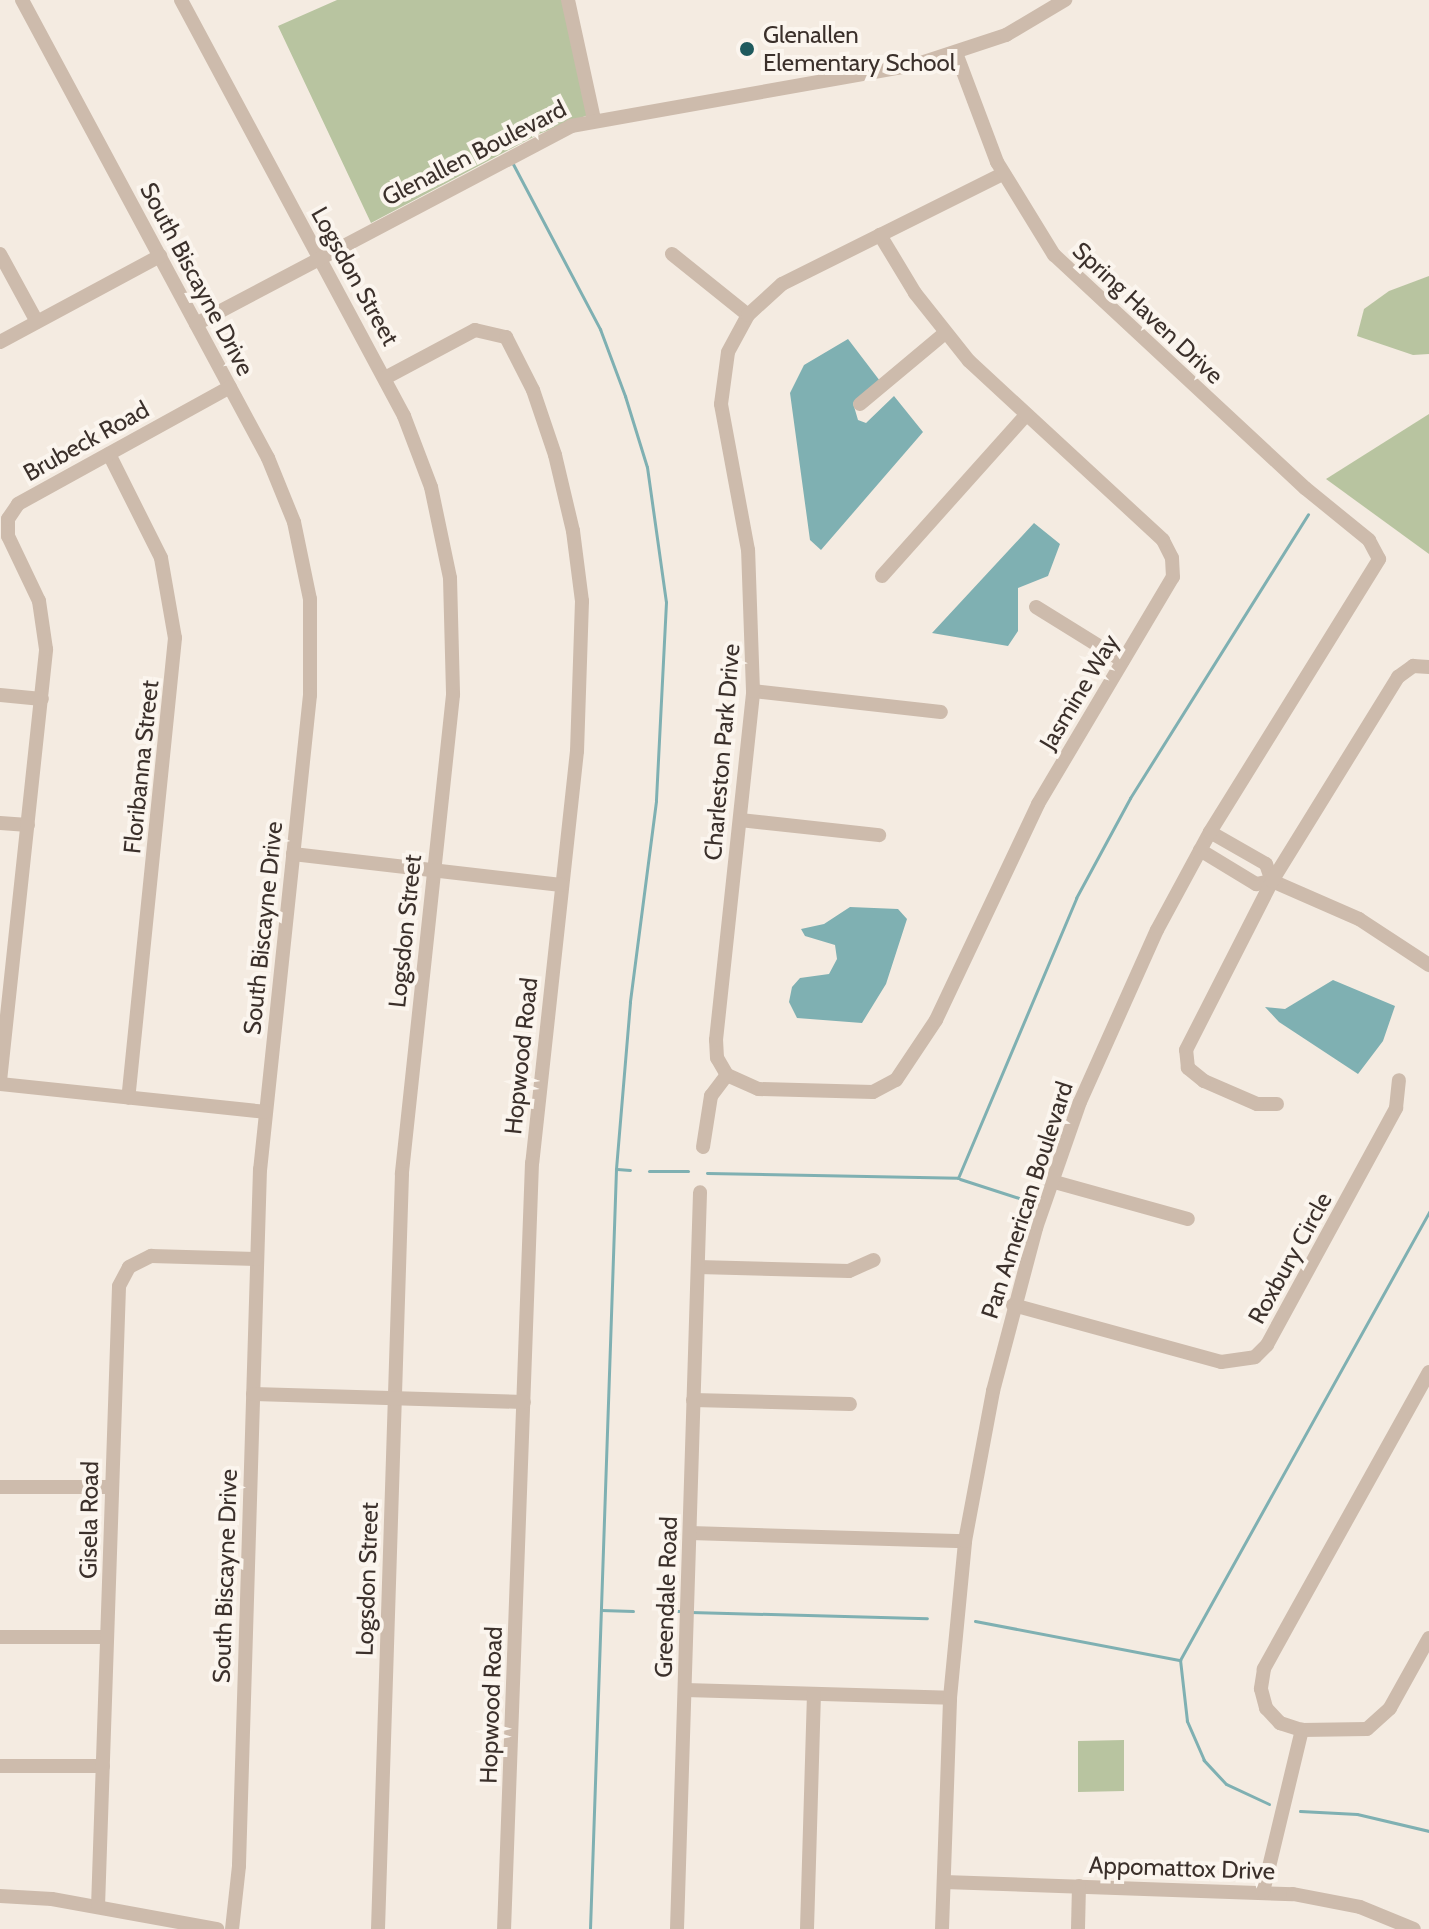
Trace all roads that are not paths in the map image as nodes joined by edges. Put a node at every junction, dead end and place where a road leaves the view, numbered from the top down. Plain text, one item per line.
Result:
1 (22, 0) edge
2 (568, 0) edge
3 (1065, 0) edge
4 (188, 2) edge
5 (956, 53) junction
6 (594, 119) junction
7 (1003, 174) junction
8 (880, 235) junction
9 (0, 254) edge
10 (672, 254) dead end
11 (160, 256) junction
12 (319, 257) junction
13 (748, 315) junction
14 (37, 322) junction
15 (196, 324) junction
16 (945, 333) junction
17 (0, 342) edge
18 (385, 378) junction
19 (230, 387) junction
20 (860, 404) dead end
21 (1026, 415) junction
22 (109, 454) junction
23 (1378, 555) joint
24 (882, 576) dead end
25 (1036, 607) dead end
26 (1123, 661) junction
27 (1429, 667) edge
28 (753, 691) junction
29 (0, 695) edge
30 (42, 699) junction
31 (941, 712) dead end
32 (740, 820) junction
33 (0, 823) edge
34 (28, 825) junction
35 (1210, 832) junction
36 (879, 835) dead end
37 (1200, 850) junction
38 (293, 854) junction
39 (433, 872) junction
40 (1272, 881) junction
41 (561, 885) junction
42 (7, 954) edge
43 (1429, 965) edge
44 (727, 1075) junction
45 (1399, 1080) dead end
46 (0, 1082) edge
47 (128, 1098) junction
48 (1277, 1104) dead end
49 (265, 1112) junction
50 (703, 1147) dead end
51 (1051, 1181) junction
52 (700, 1192) dead end
53 (1188, 1219) dead end
54 (257, 1259) junction
55 (874, 1260) dead end
56 (698, 1267) junction
57 (1013, 1305) junction
58 (1429, 1372) edge
59 (253, 1394) junction
60 (394, 1399) junction
61 (693, 1400) junction
62 (524, 1402) junction
63 (850, 1404) dead end
64 (0, 1487) edge
65 (112, 1487) junction
66 (690, 1533) junction
67 (965, 1541) junction
68 (0, 1637) edge
69 (107, 1637) junction
70 (1429, 1638) edge
71 (685, 1690) junction
72 (814, 1694) junction
73 (950, 1698) junction
74 (1302, 1730) junction
75 (0, 1766) edge
76 (103, 1766) junction
77 (944, 1882) junction
78 (1079, 1886) junction
79 (1263, 1892) junction
80 (0, 1896) edge
81 (98, 1907) junction
82 (217, 1929) edge
83 (232, 1929) edge
84 (378, 1929) edge
85 (504, 1929) edge
86 (677, 1929) edge
87 (807, 1929) edge
88 (942, 1929) edge
89 (1078, 1929) edge
90 (1414, 1929) edge

1 - 11 street, South Biscayne Drive
2 - 6 street
3 - 5 street, Glenallen Boulevard
4 - 12 street, Logsdon Street
5 - 6 street, Glenallen Boulevard
5 - 7 street, Spring Haven Drive
6 - 12 street, Glenallen Boulevard
7 - 8 street, Charleston Park Drive
7 - 23 street, Spring Haven Drive
8 - 13 street, Charleston Park Drive
8 - 16 street, Jasmine Way
9 - 14 street
10 - 13 street
11 - 14 street
11 - 15 street, South Biscayne Drive
12 - 15 street, Glenallen Boulevard
12 - 18 street, Logsdon Street
13 - 28 street, Charleston Park Drive
14 - 17 street
15 - 19 street, South Biscayne Drive
16 - 20 street
16 - 21 street, Jasmine Way
18 - 39 street, Logsdon Street
18 - 41 street, Hopwood Road
19 - 22 street, Brubeck Road
19 - 38 street, South Biscayne Drive
21 - 24 street
21 - 26 street, Jasmine Way
22 - 30 street, Brubeck Road
22 - 47 street, Floribanna Street
23 - 35 street, Pan American Boulevard
25 - 26 street
26 - 44 street, Jasmine Way
27 - 40 street
28 - 31 street
28 - 32 street, Charleston Park Drive
29 - 30 street
30 - 34 street, Brubeck Road
32 - 36 street
32 - 44 street, Charleston Park Drive
33 - 34 street
34 - 42 street, Brubeck Road
35 - 37 street, Pan American Boulevard
35 - 40 street
37 - 40 street
37 - 51 street, Pan American Boulevard
38 - 39 street
38 - 49 street, South Biscayne Drive
39 - 41 street
39 - 60 street, Logsdon Street
40 - 43 street
40 - 48 street
41 - 62 street, Hopwood Road
42 - 46 street, Brubeck Road
44 - 50 street
45 - 57 street, Roxbury Circle
46 - 47 street
47 - 49 street
49 - 54 street, South Biscayne Drive
51 - 53 street
51 - 57 street, Pan American Boulevard
52 - 56 street
54 - 59 street, South Biscayne Drive
54 - 65 street, Gisela Road
55 - 56 street
56 - 61 street, Greendale Road
57 - 67 street, Pan American Boulevard
58 - 74 street
59 - 60 street
59 - 83 street, South Biscayne Drive
60 - 62 street
60 - 84 street, Logsdon Street
61 - 63 street
61 - 66 street, Greendale Road
62 - 85 street, Hopwood Road
64 - 65 street
65 - 69 street, Gisela Road
66 - 67 street
66 - 71 street, Greendale Road
67 - 73 street, Pan American Boulevard
68 - 69 street
69 - 76 street, Gisela Road
70 - 74 street
71 - 72 street
71 - 86 street, Greendale Road
72 - 73 street
72 - 87 street
73 - 77 street, Pan American Boulevard
74 - 79 street
75 - 76 street
76 - 81 street, Gisela Road
77 - 78 street, Appomattox Drive
77 - 88 street, Pan American Boulevard
78 - 79 street, Appomattox Drive
78 - 89 street
79 - 90 street, Appomattox Drive
80 - 81 street
81 - 82 street

